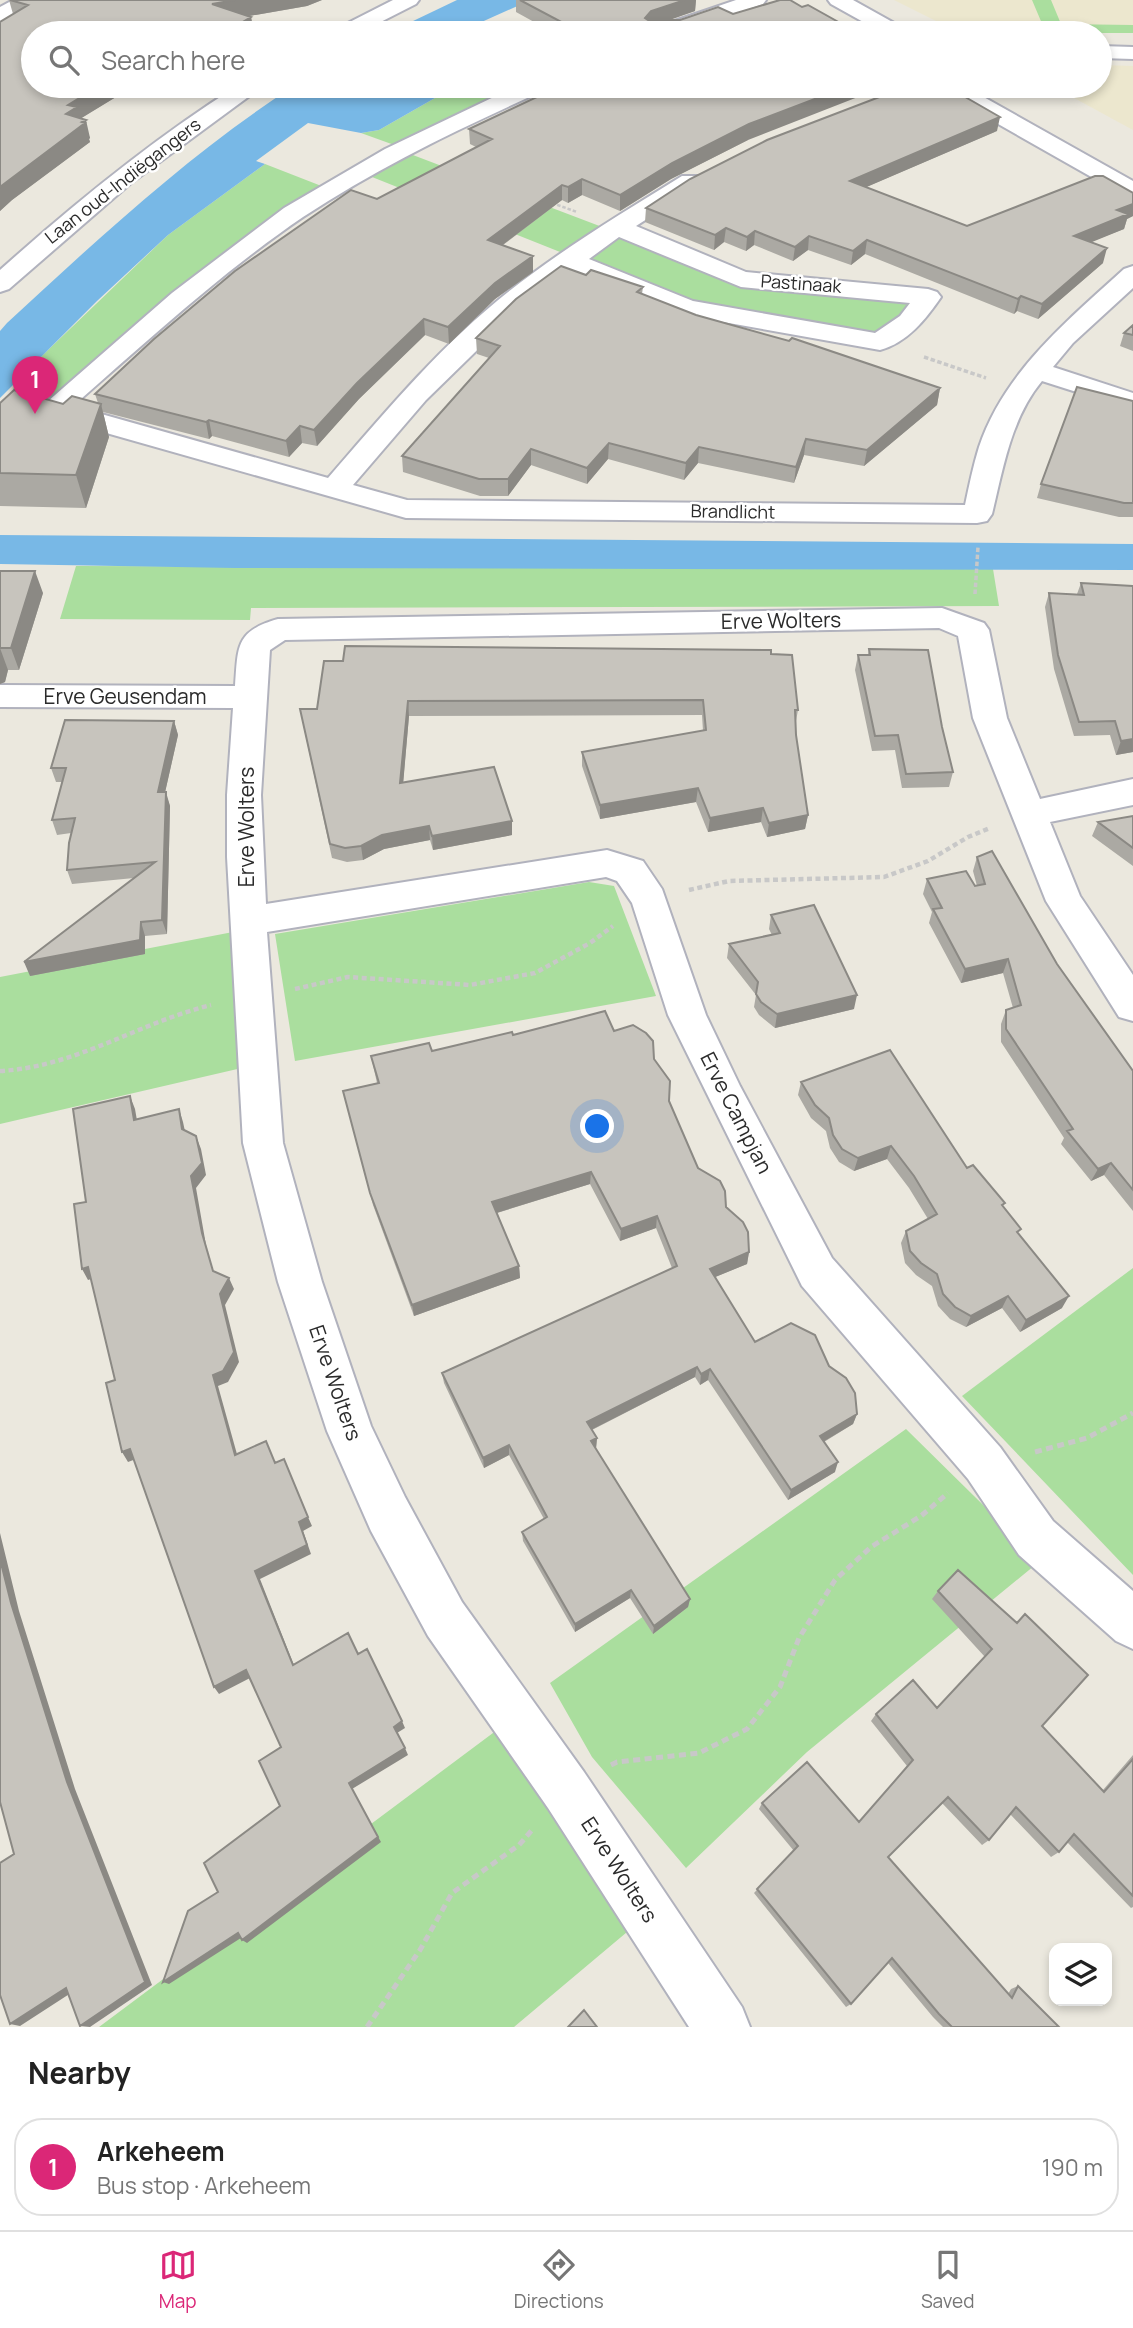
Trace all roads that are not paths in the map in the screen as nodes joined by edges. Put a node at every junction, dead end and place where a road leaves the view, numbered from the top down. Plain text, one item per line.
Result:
1 (28, 0) edge
2 (409, 0) edge
3 (756, 0) edge
4 (838, 0) edge
5 (0, 16) edge
6 (367, 21) edge
7 (688, 21) edge
8 (876, 21) edge
9 (1112, 52) edge
10 (1133, 52) edge
11 (234, 98) edge
12 (509, 98) edge
13 (969, 98) edge
14 (713, 170) edge
15 (1133, 191) edge
16 (617, 227) junction
17 (570, 260) junction
18 (1133, 274) edge
19 (0, 284) edge
20 (1029, 380) junction
21 (1133, 402) edge
22 (334, 489) junction
23 (0, 696) edge
24 (251, 697) junction
25 (1133, 792) edge
26 (1028, 814) junction
27 (248, 921) junction
28 (1133, 1006) edge
29 (1133, 1624) edge
30 (722, 2027) edge

1 - 5 street
2 - 6 street
3 - 7 street
4 - 8 street
9 - 10 street
11 - 19 street, Laan oud-Indiëgangers
12 - 22 street
13 - 15 street
14 - 16 street
16 - 17 street
16 - 17 street, Pastinaak
17 - 22 street
18 - 20 street, Brandlicht
20 - 21 street
20 - 22 street, Brandlicht
23 - 24 street, Erve Geusendam
24 - 26 street, Erve Wolters
24 - 27 street, Erve Wolters
25 - 26 street
26 - 28 street, Erve Wolters
27 - 29 street, Erve Campjan
27 - 30 street, Erve Wolters

